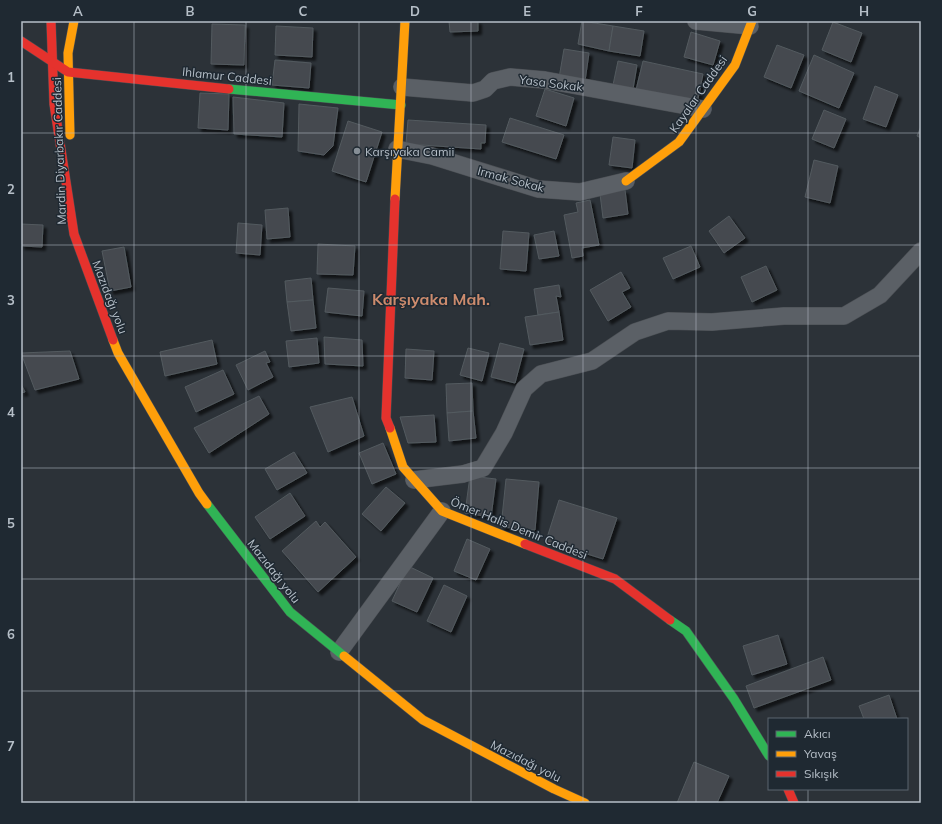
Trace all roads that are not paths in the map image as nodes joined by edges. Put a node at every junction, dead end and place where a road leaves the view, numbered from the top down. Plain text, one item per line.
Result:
1 (51, 21) edge
2 (74, 21) edge
3 (405, 21) edge
4 (696, 21) edge
5 (751, 24) edge
6 (21, 40) edge
7 (52, 63) junction
8 (68, 72) junction
9 (402, 87) junction
10 (401, 105) junction
11 (703, 109) junction
12 (71, 141) dead end
13 (397, 149) junction
14 (71, 157) dead end
15 (626, 182) joint
16 (74, 234) junction
17 (921, 251) edge
18 (414, 480) junction
19 (442, 511) junction
20 (339, 652) junction
21 (768, 754) edge
22 (788, 790) edge
23 (585, 803) edge
24 (794, 803) edge

1 - 7 street, Mardin Diyarbakır Caddesi
2 - 8 street, Mardin Diyarbakır Caddesi
3 - 9 street, Ömer Halis Demir Caddesi
4 - 5 street
5 - 11 street, Kayalar Caddesi
6 - 7 street, Ihlamur Caddesi
7 - 8 street, Ihlamur Caddesi
7 - 16 street, Mardin Diyarbakır Caddesi
8 - 10 street, Ihlamur Caddesi
8 - 12 street, Mardin Diyarbakır Caddesi
9 - 10 street, Ömer Halis Demir Caddesi
9 - 11 street, Yasa Sokak
10 - 13 street, Ömer Halis Demir Caddesi
11 - 15 street, Kayalar Caddesi
13 - 15 street, Irmak Sokak
13 - 18 street, Ömer Halis Demir Caddesi
14 - 16 street, Mardin Diyarbakır Caddesi
16 - 20 street, Mazıdağı yolu
17 - 18 street
18 - 19 street, Ömer Halis Demir Caddesi
19 - 20 street
19 - 21 street, Ömer Halis Demir Caddesi
20 - 23 street, Mazıdağı yolu
22 - 24 street

